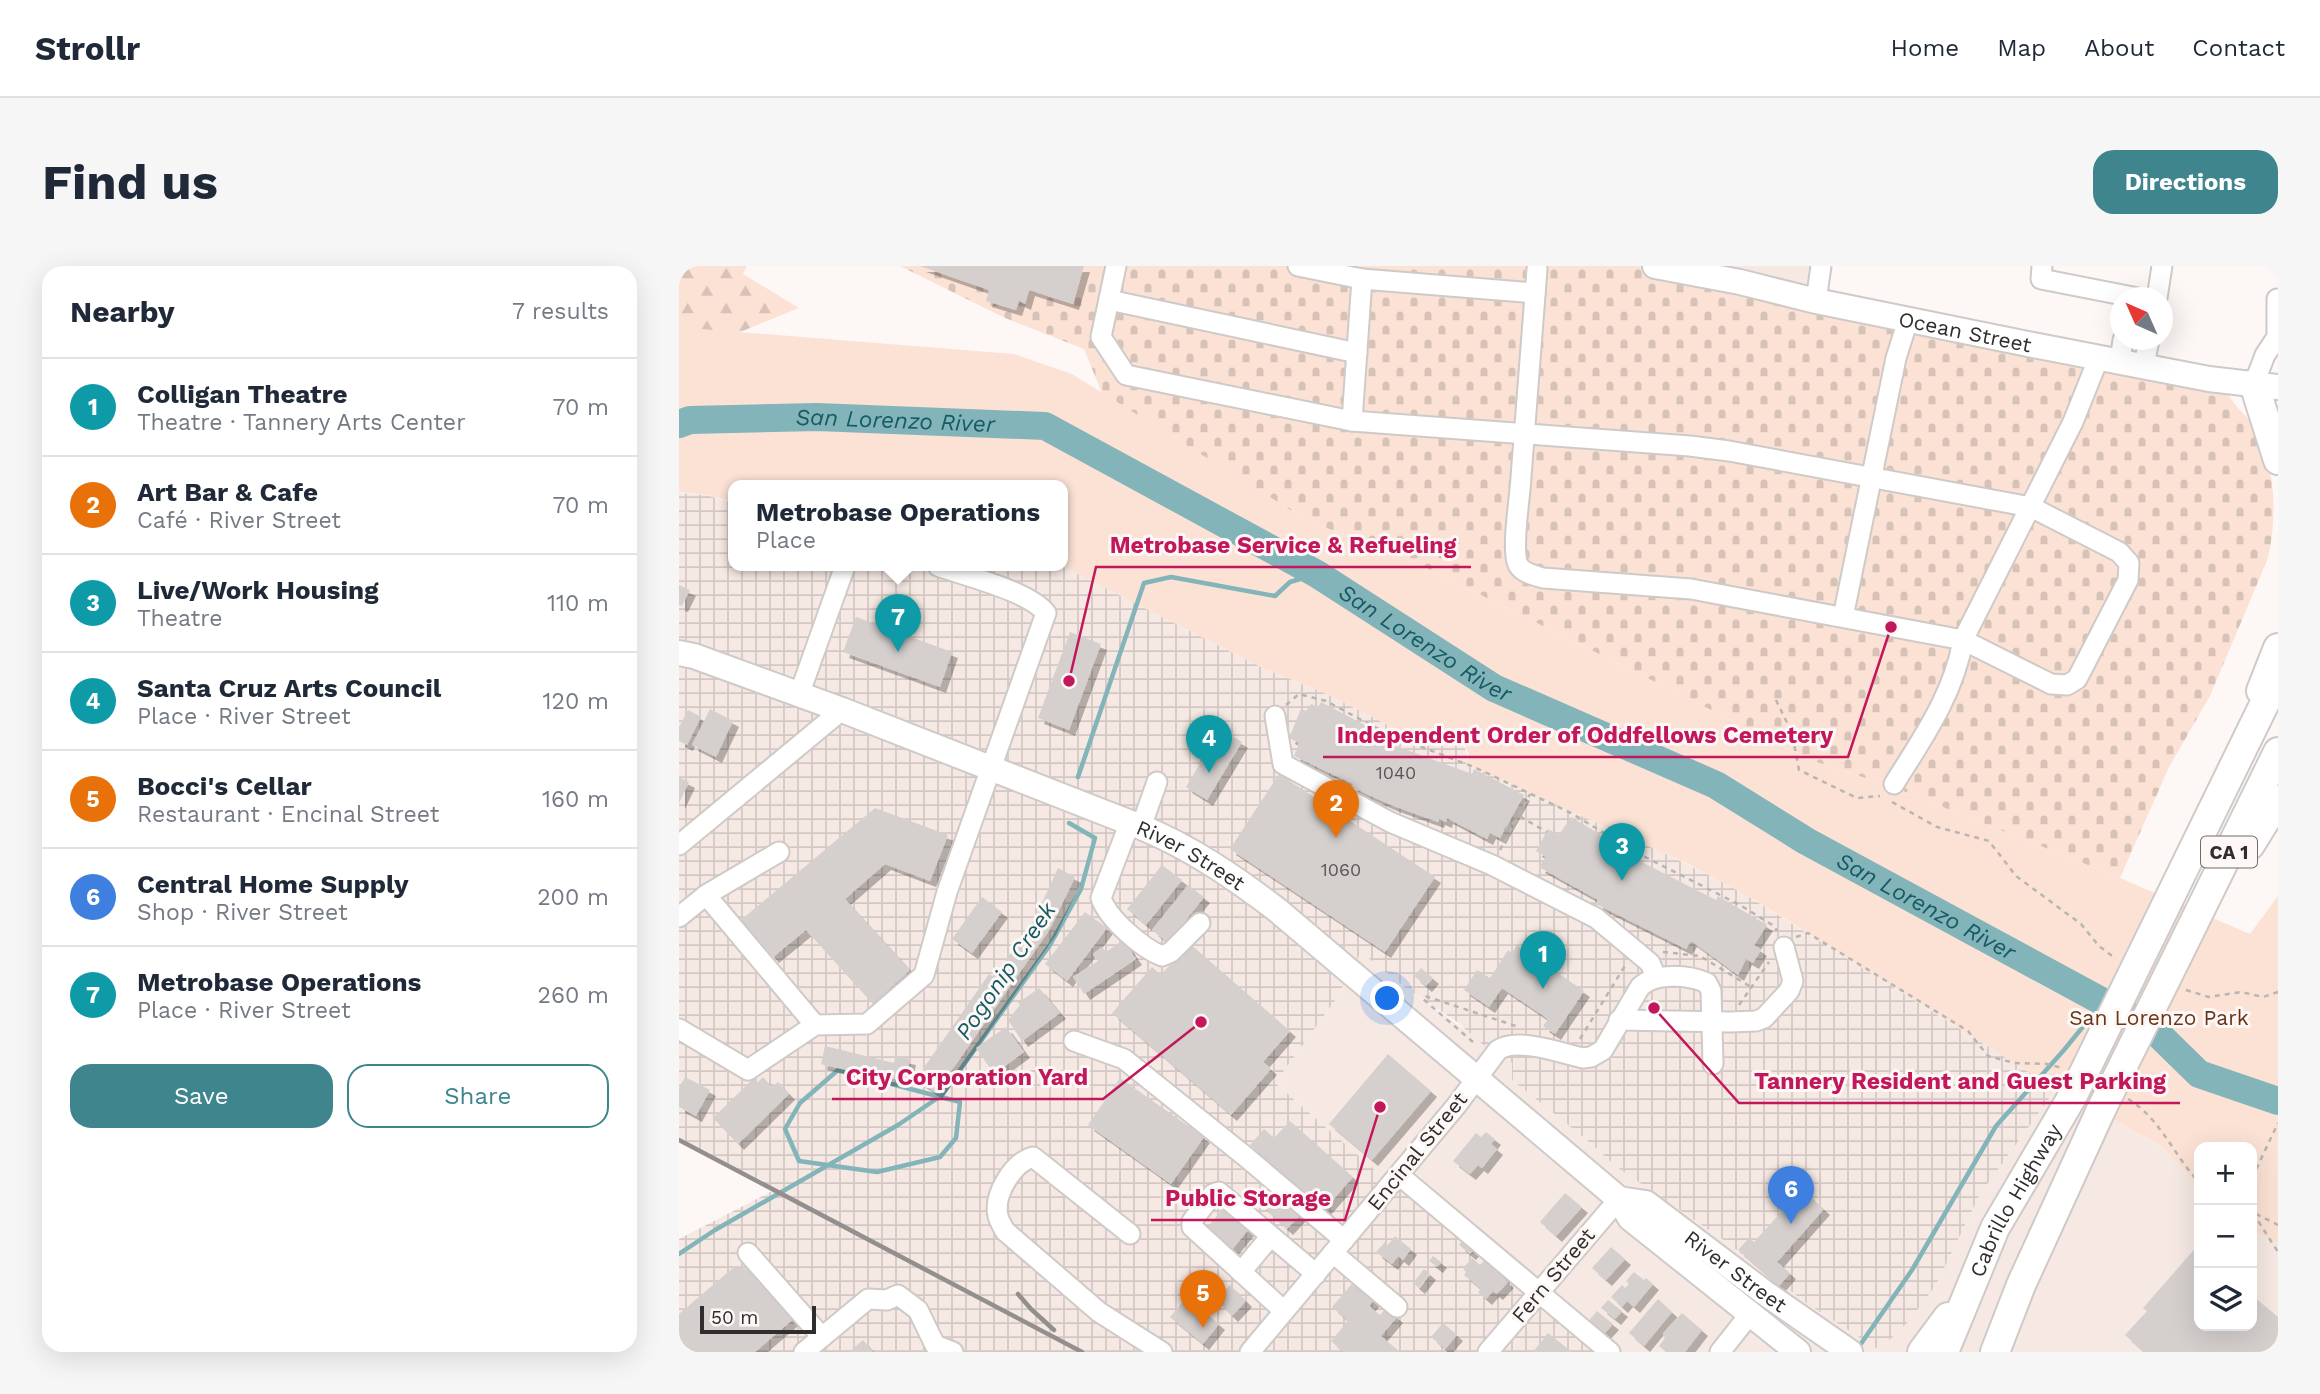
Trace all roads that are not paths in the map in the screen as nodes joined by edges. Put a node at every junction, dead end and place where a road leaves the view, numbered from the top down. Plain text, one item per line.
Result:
1 (1116, 266) edge
2 (1299, 266) edge
3 (1655, 266) edge
4 (1821, 266) edge
5 (2162, 266) edge
6 (1537, 269) dead end
7 (2042, 273) edge
8 (1362, 279) junction
9 (2159, 287) edge
10 (2110, 291) edge
11 (1535, 293) junction
12 (2277, 299) edge
13 (1109, 300) junction
14 (1817, 301) junction
15 (1908, 320) junction
16 (1357, 353) junction
17 (2121, 355) edge
18 (2266, 385) edge
19 (1352, 421) junction
20 (1525, 434) junction
21 (2278, 460) edge
22 (1870, 477) junction
23 (2031, 506) junction
24 (843, 571) edge
25 (952, 571) edge
26 (1843, 617) junction
27 (1963, 640) junction
28 (2278, 648) edge
29 (679, 653) edge
30 (2278, 676) edge
31 (799, 695) junction
32 (842, 710) junction
33 (1275, 716) road end
34 (2278, 752) edge
35 (990, 768) junction
36 (1157, 782) dead end
37 (1888, 794) road end
38 (2218, 796) junction
39 (2278, 800) edge
40 (1135, 825) junction
41 (679, 845) edge
42 (779, 852) dead end
43 (706, 895) junction
44 (679, 917) edge
45 (1200, 923) dead end
46 (1786, 939) road end
47 (2179, 953) junction
48 (1656, 977) junction
49 (1619, 1020) junction
50 (1713, 1022) junction
51 (815, 1026) junction
52 (679, 1029) edge
53 (1074, 1041) dead end
54 (1713, 1064) dead end
55 (1476, 1078) junction
56 (1399, 1175) junction
57 (1619, 1199) junction
58 (1130, 1234) dead end
59 (1271, 1237) junction
60 (1339, 1246) junction
61 (748, 1253) dead end
62 (1241, 1272) junction
63 (1316, 1275) junction
64 (1968, 1290) junction
65 (1538, 1292) junction
66 (1397, 1307) dead end
67 (1284, 1311) junction
68 (1750, 1314) junction
69 (822, 1338) junction
70 (804, 1352) edge
71 (953, 1352) edge
72 (1162, 1352) edge
73 (1250, 1352) edge
74 (1488, 1352) edge
75 (1610, 1352) edge
76 (1720, 1352) edge
77 (1798, 1352) edge
78 (1850, 1352) edge
79 (1922, 1352) edge
80 (1944, 1352) edge
81 (1995, 1352) edge

1 - 13 street
2 - 8 street
3 - 14 main road, Ocean Street
4 - 14 street
5 - 9 street
6 - 11 street
7 - 10 street
8 - 11 street
8 - 16 street
11 - 20 street
12 - 18 street
13 - 16 street
13 - 19 street
14 - 15 main road, Ocean Street
15 - 17 main road, Ocean Street
15 - 22 street
16 - 19 street
17 - 18 main road, Ocean Street
17 - 23 street
18 - 21 highway
19 - 20 street
20 - 22 street
20 - 26 street
22 - 23 street
22 - 26 street
23 - 27 street
23 - 27 street
24 - 31 street
25 - 35 street
26 - 27 street
27 - 37 street
28 - 38 highway
29 - 31 main road, River Street
30 - 38 highway, Cabrillo Highway / CA 1
31 - 32 main road, River Street
32 - 35 main road, River Street
32 - 41 street
33 - 48 street
34 - 47 highway, Cabrillo Highway / CA 1
35 - 40 main road, River Street
35 - 51 street
36 - 40 street
38 - 64 highway, Cabrillo Highway / CA 1, bridge
39 - 47 highway
40 - 45 street
40 - 55 main road, River Street
42 - 43 street
43 - 44 street
43 - 51 street
46 - 50 street
47 - 81 highway, Cabrillo Highway / CA 1, bridge
48 - 49 street
48 - 50 street
49 - 50 street
49 - 55 street, Encinal Street
50 - 54 street
51 - 52 street
53 - 60 street
55 - 56 street, Encinal Street
55 - 57 main road, River Street
56 - 60 street, Encinal Street
56 - 65 street
57 - 65 street, Fern Street
57 - 68 main road, River Street
57 - 78 main road, River Street
58 - 72 street
59 - 62 street
59 - 62 street
59 - 63 street
60 - 63 street, Encinal Street
60 - 66 street
61 - 69 street
62 - 67 street
63 - 67 street, Encinal Street
64 - 79 highway
64 - 80 highway, Cabrillo Highway / CA 1
65 - 74 street, Fern Street
65 - 75 street
67 - 73 street, Encinal Street
68 - 76 street
68 - 77 main road, River Street
69 - 70 street
69 - 71 street

